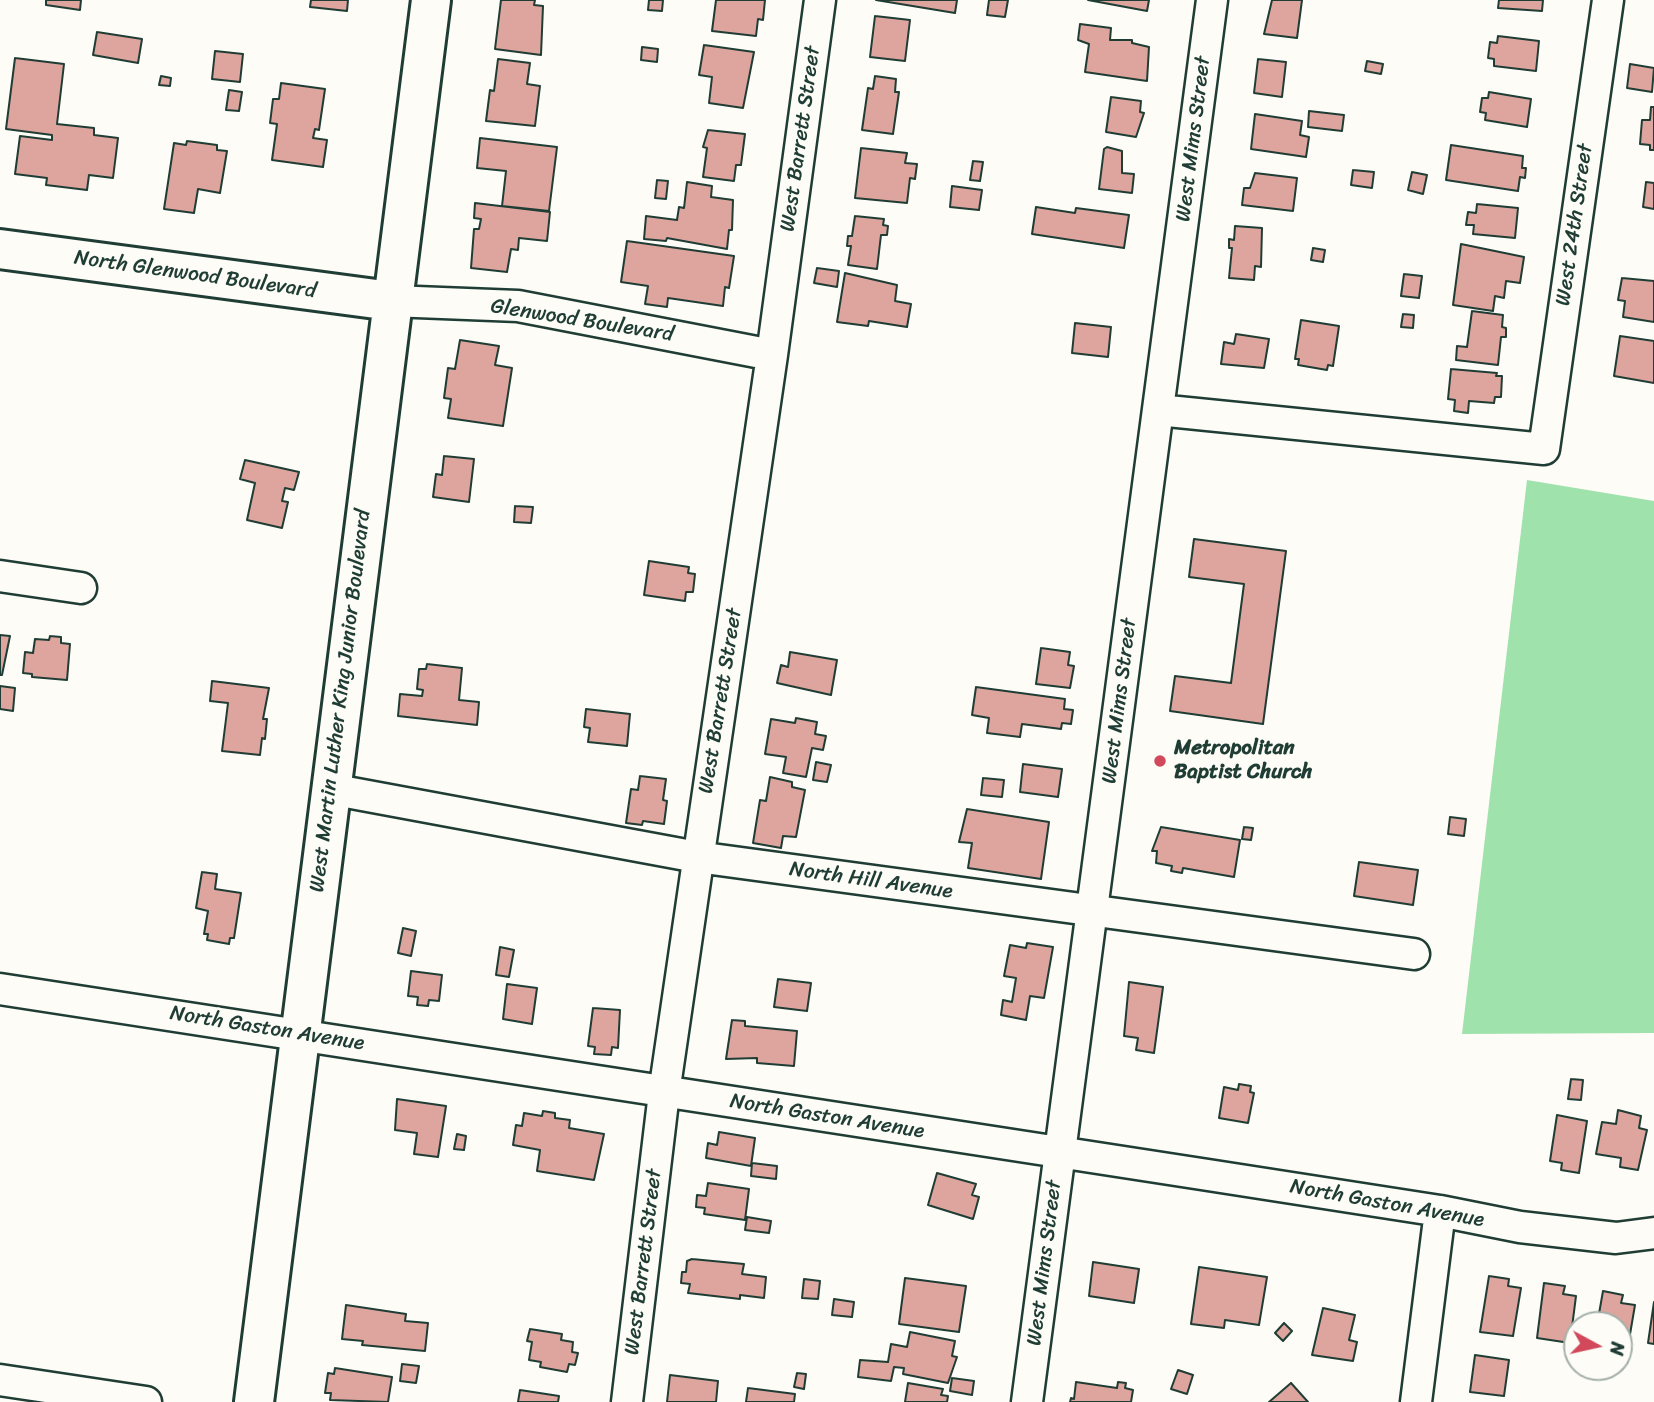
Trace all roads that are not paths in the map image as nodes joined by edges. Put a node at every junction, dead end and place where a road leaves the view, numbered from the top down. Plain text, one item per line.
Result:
1 (431, 0) edge
2 (820, 0) edge
3 (1212, 0) edge
4 (1608, 0) edge
5 (0, 249) edge
6 (391, 301) junction
7 (772, 355) junction
8 (1158, 410) junction
9 (0, 576) edge
10 (81, 588) dead end
11 (330, 789) junction
12 (697, 857) junction
13 (1093, 912) junction
14 (1414, 954) dead end
15 (0, 989) edge
16 (300, 1034) junction
17 (664, 1093) junction
18 (1059, 1152) junction
19 (1440, 1211) junction
20 (1654, 1233) edge
21 (0, 1380) edge
22 (146, 1402) edge
23 (254, 1402) edge
24 (627, 1402) edge
25 (1027, 1402) edge
26 (1416, 1402) edge

1 - 6 main road, West Martin Luther King Junior Boulevard
2 - 7 street, West Barrett Street
3 - 8 street, West Mims Street
4 - 8 street, West 24th Street
5 - 6 main road, North Glenwood Boulevard
6 - 7 street, Glenwood Boulevard
6 - 11 main road, West Martin Luther King Junior Boulevard
7 - 12 street, West Barrett Street
8 - 13 street, West Mims Street
9 - 10 street
11 - 12 street, North Hill Avenue
11 - 16 main road, West Martin Luther King Junior Boulevard
12 - 13 street, North Hill Avenue
12 - 17 street, West Barrett Street
13 - 14 street, North Hill Avenue
13 - 18 street, West Mims Street
15 - 16 street, North Gaston Avenue
16 - 17 street, North Gaston Avenue
16 - 23 main road, West Martin Luther King Junior Boulevard
17 - 18 street, North Gaston Avenue
17 - 24 street, West Barrett Street
18 - 19 street, North Gaston Avenue
18 - 25 street, West Mims Street
19 - 20 street, North Gaston Avenue
19 - 26 street
21 - 22 street

